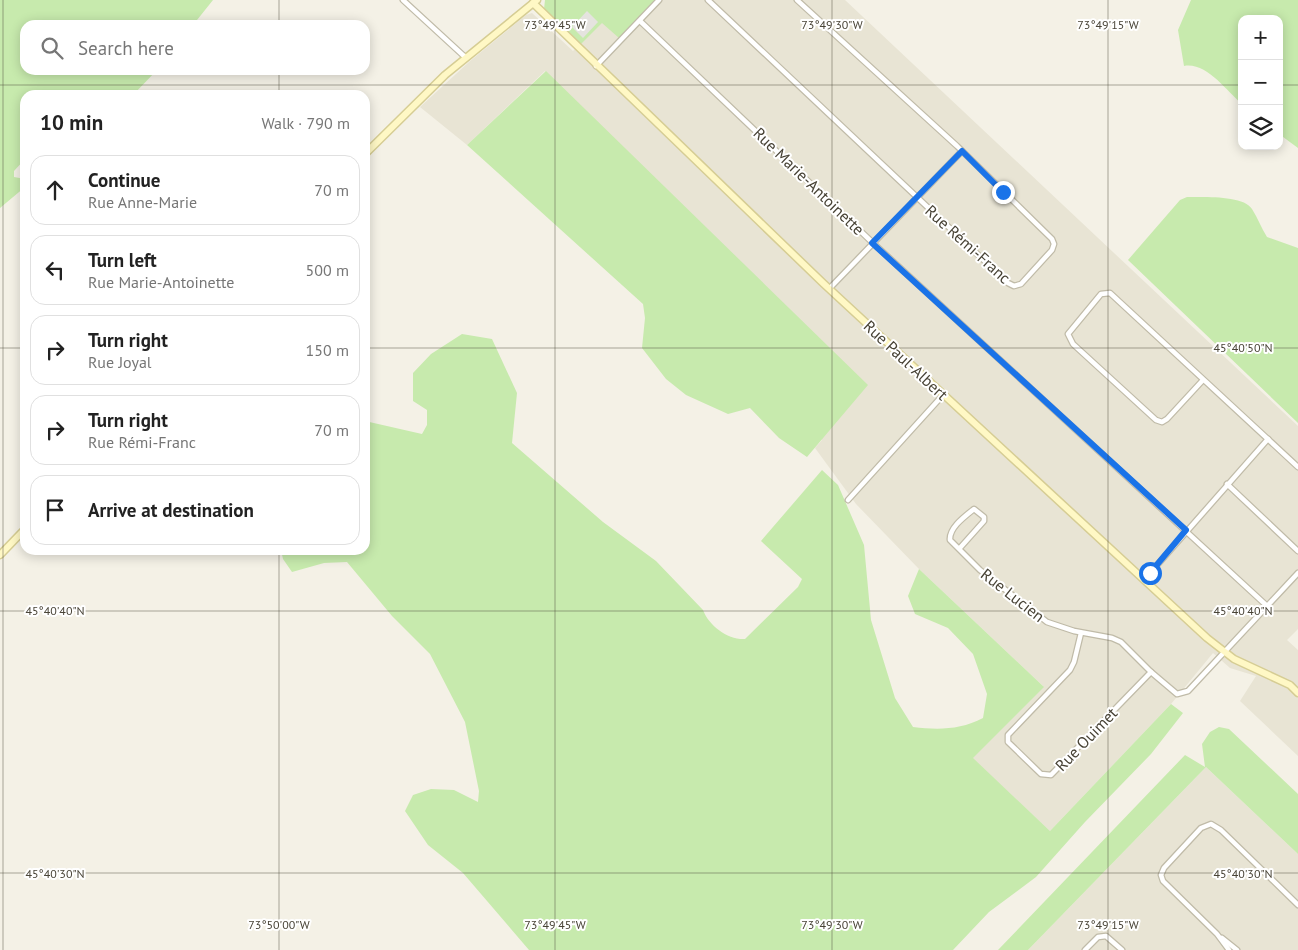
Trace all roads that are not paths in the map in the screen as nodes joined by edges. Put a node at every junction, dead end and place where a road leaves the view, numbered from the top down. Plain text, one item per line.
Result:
1 (403, 0) edge
2 (659, 0) edge
3 (708, 0) edge
4 (796, 0) edge
5 (535, 2) edge
6 (640, 21) junction
7 (465, 57) junction
8 (596, 66) junction
9 (370, 149) edge
10 (962, 151) junction
11 (917, 197) junction
12 (872, 243) junction
13 (829, 289) junction
14 (1203, 380) junction
15 (943, 394) junction
16 (1268, 439) junction
17 (1298, 467) edge
18 (1227, 484) junction
19 (848, 500) dead end
20 (1186, 530) junction
21 (20, 533) edge
22 (959, 549) junction
23 (1298, 551) edge
24 (0, 555) edge
25 (1298, 573) edge
26 (1144, 580) junction
27 (1266, 605) junction
28 (1080, 633) junction
29 (1224, 652) junction
30 (1151, 672) junction
31 (1298, 693) edge
32 (1298, 905) edge
33 (1217, 934) junction
34 (1085, 950) edge
35 (1122, 950) edge
36 (1229, 950) edge
37 (1236, 950) edge

1 - 7 street
2 - 6 street
3 - 11 street, Rue Rémi-Franc
4 - 10 street, Rue Rémi-Franc
5 - 7 street
5 - 8 street, Rue Paul-Albert
6 - 8 street
6 - 12 street, Rue Marie-Antoinette
7 - 9 street
8 - 13 street, Rue Paul-Albert
10 - 11 street
10 - 11 street, Rue Rémi-Franc
11 - 12 street
12 - 13 street
12 - 20 street, Rue Marie-Antoinette
13 - 15 street, Rue Paul-Albert
14 - 14 street
14 - 16 street
15 - 19 street
15 - 26 street, Rue Paul-Albert
16 - 17 street
16 - 18 street
18 - 20 street
18 - 23 street
20 - 26 street
20 - 27 street, Rue Marie-Antoinette
21 - 24 street
22 - 22 street, Rue Lucien
22 - 28 street, Rue Lucien
25 - 27 street, Rue Lucien
26 - 29 street, Rue Paul-Albert
27 - 29 street, Rue Lucien
28 - 30 street, Rue Lucien
28 - 30 street, Rue Ouimet
29 - 30 street, Rue Lucien
29 - 31 street, Rue Paul-Albert
32 - 33 street
33 - 36 street
33 - 37 street
34 - 35 street

